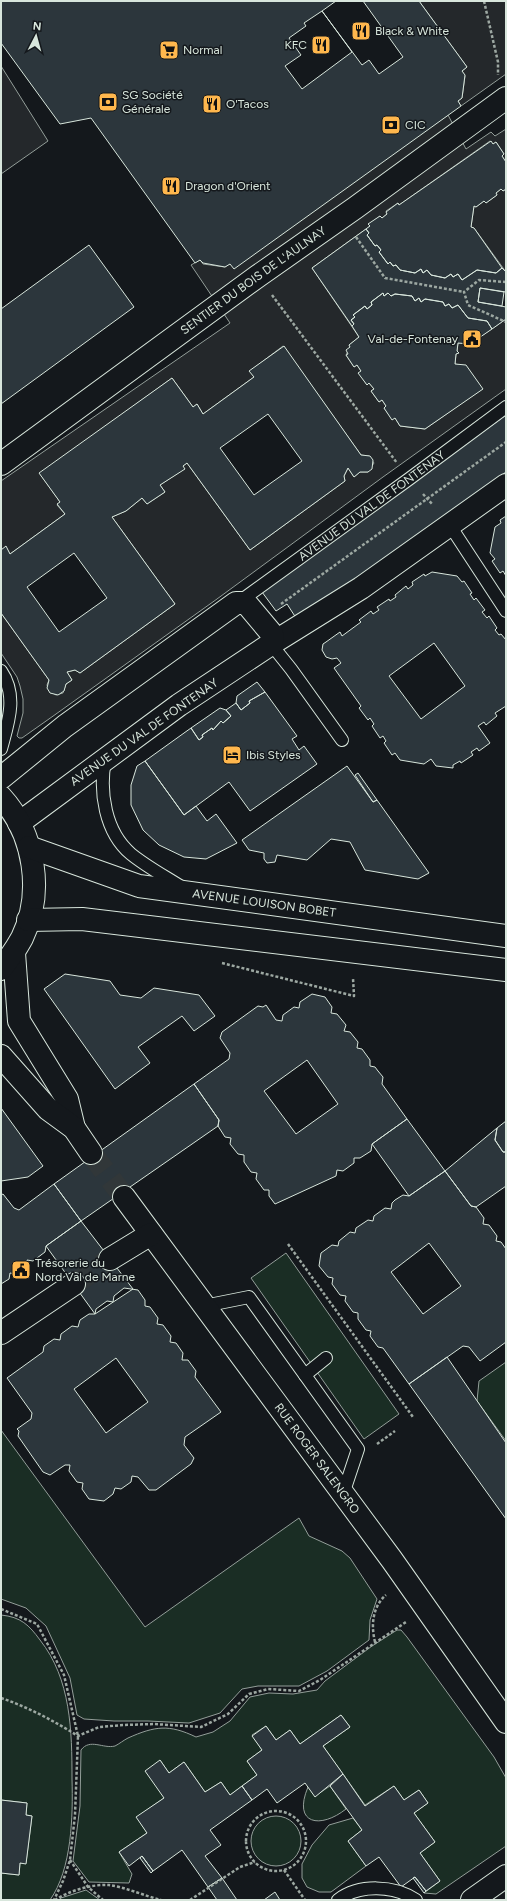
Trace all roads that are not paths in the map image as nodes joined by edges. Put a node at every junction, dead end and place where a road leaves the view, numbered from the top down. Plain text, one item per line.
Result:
1 (500, 102) edge
2 (506, 406) edge
3 (1, 464) edge
4 (506, 485) edge
5 (449, 524) junction
6 (236, 603) junction
7 (506, 611) edge
8 (271, 644) junction
9 (1, 671) edge
10 (342, 740) dead end
11 (1, 749) edge
12 (105, 759) junction
13 (1, 778) edge
14 (1, 797) edge
15 (19, 823) junction
16 (29, 846) junction
17 (195, 895) junction
18 (28, 920) junction
19 (506, 936) edge
20 (7, 961) edge
21 (506, 970) edge
22 (1, 1056) edge
23 (74, 1128) junction
24 (91, 1153) tunnel mouth
25 (124, 1197) tunnel mouth
26 (151, 1234) junction
27 (110, 1259) tunnel mouth
28 (74, 1284) tunnel mouth
29 (204, 1306) junction
30 (1, 1333) edge
31 (326, 1358) dead end
32 (306, 1375) junction
33 (343, 1494) junction
34 (506, 1722) edge
35 (506, 1876) edge
36 (338, 1900) edge
37 (416, 1900) edge
38 (472, 1900) edge

1 - 3 street, SENTIER DU BOIS DE L'AULNAY
2 - 6 lane, AVENUE DU VAL DE FONTENAY
4 - 5 street, AVENUE DU VAL DE FONTENAY
5 - 7 lane
5 - 8 street, AVENUE DU VAL DE FONTENAY
6 - 8 street
6 - 13 street, AVENUE DU VAL DE FONTENAY
8 - 10 lane
8 - 12 street, AVENUE DU VAL DE FONTENAY
9 - 11 lane
12 - 15 street, AVENUE DU VAL DE FONTENAY
12 - 17 lane
14 - 15 street
15 - 16 street
16 - 17 street, AVENUE LOUISON BOBET
16 - 18 street
17 - 19 street, AVENUE LOUISON BOBET
18 - 20 street
18 - 21 street
20 - 23 street
22 - 23 street
23 - 24 street
25 - 26 street, RUE ROGER SALENGRO
26 - 27 street
26 - 29 street, RUE ROGER SALENGRO
28 - 30 street
29 - 32 lane
29 - 33 street, RUE ROGER SALENGRO
31 - 32 lane
32 - 33 lane
33 - 34 street, RUE ROGER SALENGRO
35 - 38 street
36 - 37 lane

